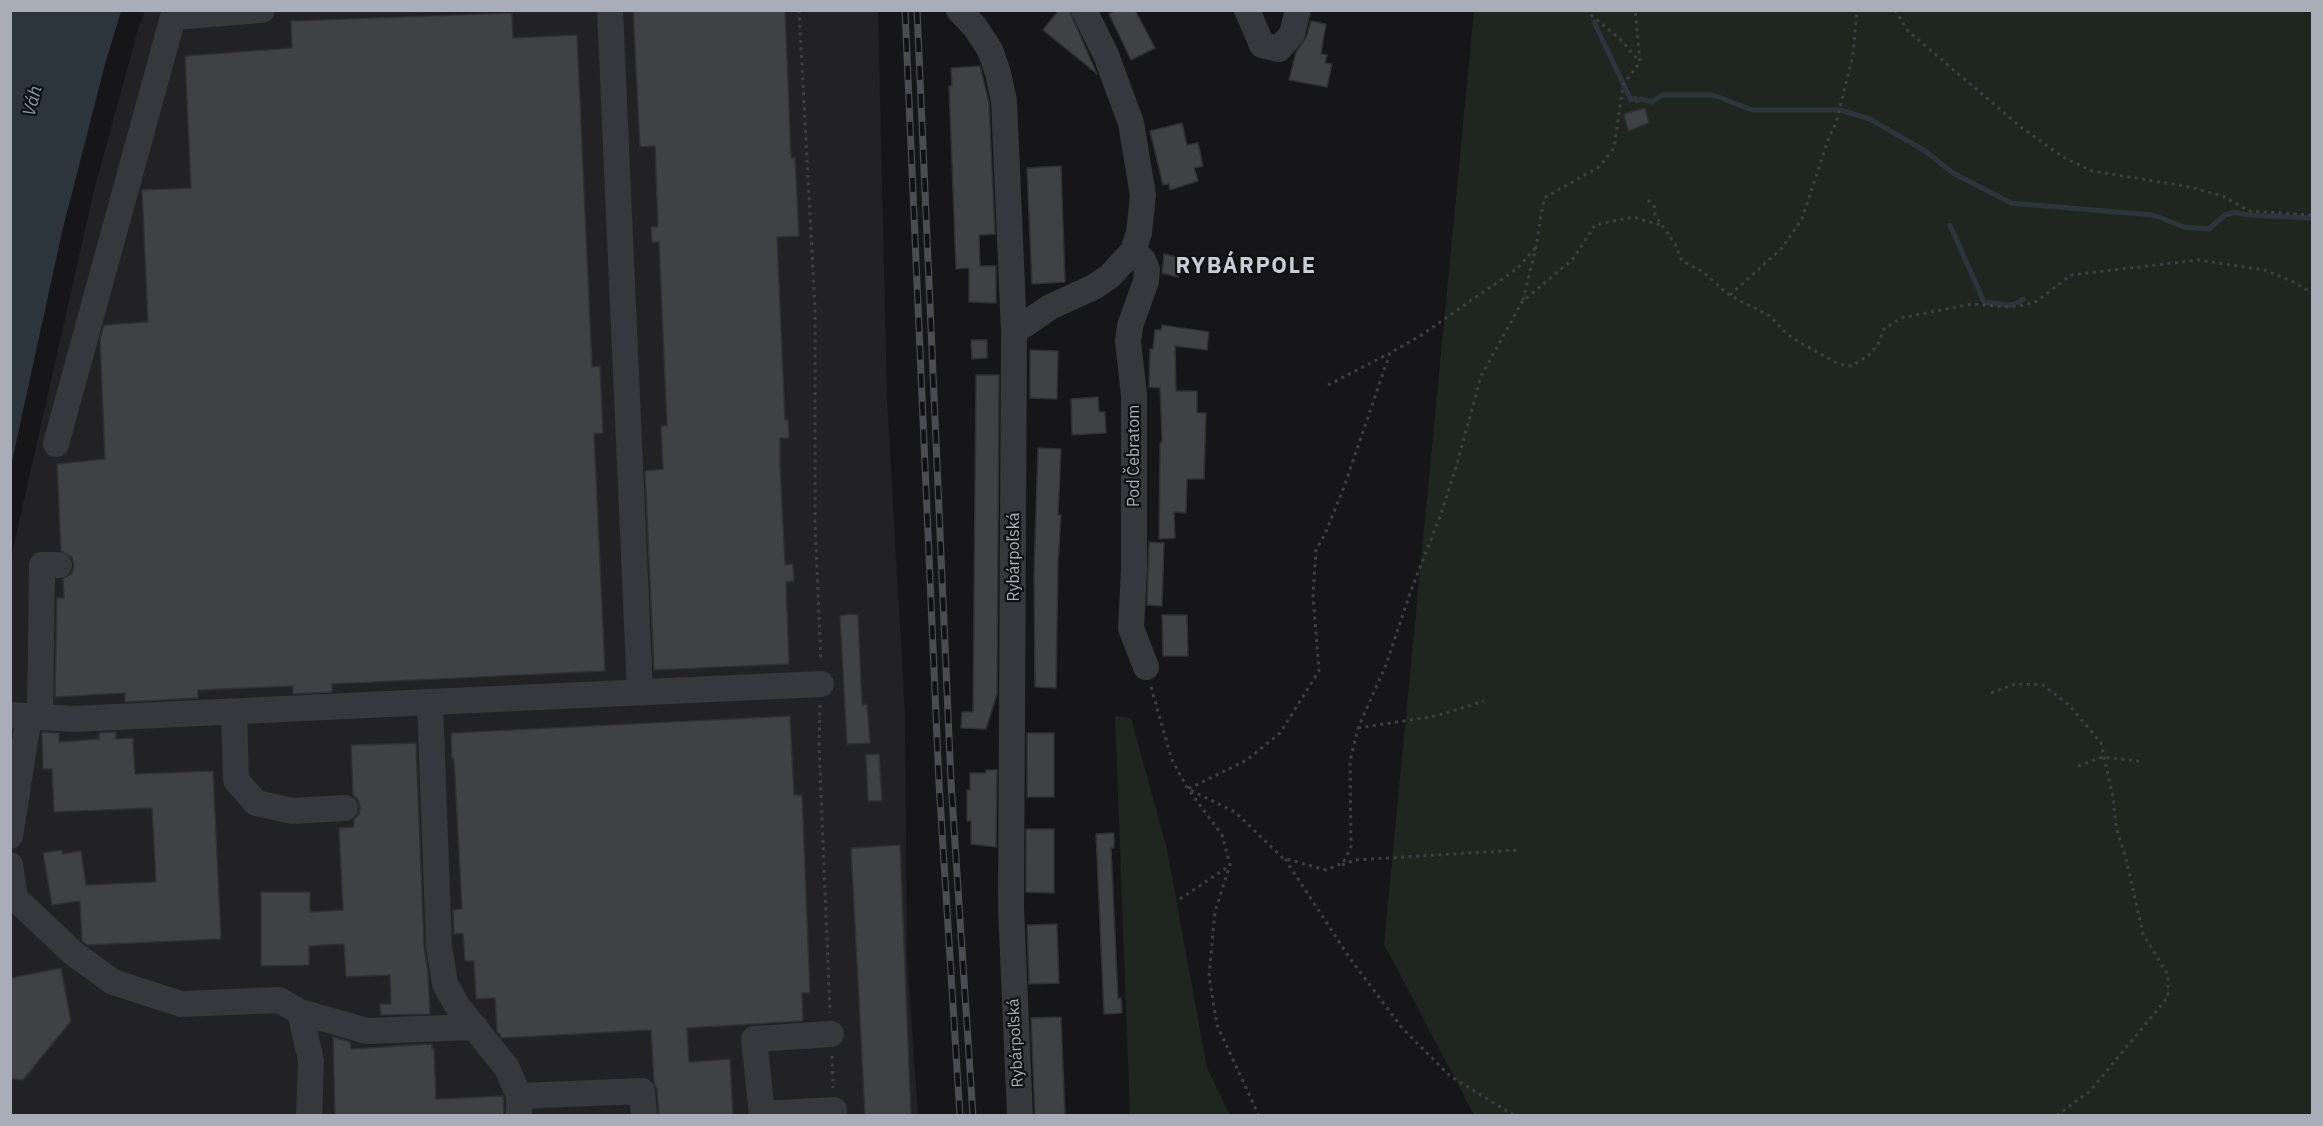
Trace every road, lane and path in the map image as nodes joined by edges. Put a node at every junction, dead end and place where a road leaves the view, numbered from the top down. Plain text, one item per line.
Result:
1 (262, 10) edge
2 (610, 10) edge
3 (799, 10) edge
4 (959, 10) edge
5 (1084, 10) edge
6 (1247, 10) edge
7 (1298, 10) edge
8 (1585, 10) edge
9 (1635, 10) edge
10 (1857, 10) edge
11 (1895, 10) edge
12 (175, 14) edge
13 (1640, 62) junction
14 (1648, 201) dead end
15 (2313, 215) edge
16 (1664, 226) junction
17 (1536, 247) junction
18 (1133, 251) junction
19 (2313, 293) edge
20 (1729, 295) junction
21 (1522, 302) junction
22 (1014, 332) junction
23 (1390, 353) junction
24 (1328, 385) dead end
25 (56, 444) dead end
26 (59, 565) dead end
27 (1146, 668) joint
28 (821, 684) junction
29 (640, 692) junction
30 (1991, 693) dead end
31 (1484, 700) dead end
32 (429, 702) junction
33 (234, 712) junction
34 (26, 716) edge
35 (1358, 728) junction
36 (2103, 757) junction
37 (2139, 761) dead end
38 (2078, 766) dead end
39 (1188, 789) junction
40 (345, 808) dead end
41 (10, 836) edge
42 (1518, 850) dead end
43 (1284, 858) junction
44 (10, 865) edge
45 (1230, 865) junction
46 (1326, 870) junction
47 (1180, 899) dead end
48 (300, 1012) junction
49 (475, 1027) junction
50 (831, 1034) junction
51 (552, 1105) edge
52 (519, 1106) edge
53 (834, 1110) joint
54 (309, 1116) edge
55 (644, 1116) edge
56 (1020, 1116) edge
57 (1259, 1116) edge
58 (1515, 1116) edge
59 (2056, 1116) edge

1 - 12 street
2 - 29 street
3 - 28 path
4 - 22 street, Rybárpoľská
5 - 18 street
6 - 7 street
8 - 13 path
9 - 13 path
10 - 20 path
11 - 15 path
12 - 25 street
13 - 17 path
14 - 16 path
16 - 20 path
16 - 21 path
17 - 21 path
17 - 23 path
18 - 22 street
18 - 27 street, Pod Čebratom
19 - 20 path
21 - 35 path
22 - 56 street, Rybárpoľská
23 - 24 path
23 - 39 path
26 - 34 street
27 - 39 path
28 - 29 street
28 - 50 path
29 - 32 street
30 - 36 path
31 - 35 path
32 - 33 street
32 - 49 street
33 - 34 street
33 - 40 street
34 - 41 street
35 - 46 path
36 - 37 path
36 - 38 path
36 - 59 path
39 - 43 path
39 - 45 path
42 - 46 path
43 - 46 path
43 - 58 path
44 - 48 street
45 - 47 path
45 - 57 path
48 - 49 street
48 - 54 street
49 - 52 street
50 - 53 path
50 - 53 street
51 - 52 street
51 - 55 street

